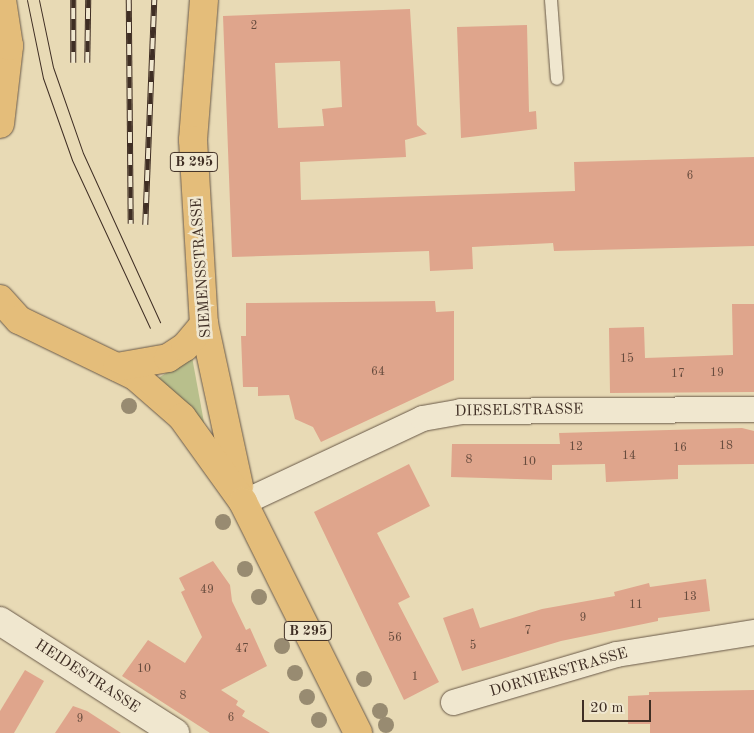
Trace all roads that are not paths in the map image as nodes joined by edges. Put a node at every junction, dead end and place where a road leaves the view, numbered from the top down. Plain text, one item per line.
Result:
1 (2, 0) edge
2 (204, 0) edge
3 (551, 0) edge
4 (557, 80) dead end
5 (0, 124) edge
6 (0, 299) edge
7 (204, 324) junction
8 (117, 367) junction
9 (754, 409) edge
10 (244, 502) junction
11 (0, 621) edge
12 (754, 632) edge
13 (453, 702) dead end
14 (175, 733) edge
15 (358, 733) edge

1 - 5 main road
2 - 7 main road, SIEMENSSTRASSE / B 295
3 - 4 lane
6 - 8 main road, B 295
7 - 8 main road
7 - 10 main road, SIEMENSSTRASSE / B 295
8 - 10 main road, SIEMENSSTRASSE / B 295
9 - 10 street, DIESELSTRASSE
10 - 15 main road, SIEMENSSTRASSE / B 295
11 - 14 street, HEIDESTRASSE
12 - 13 street, DORNIERSTRASSE

